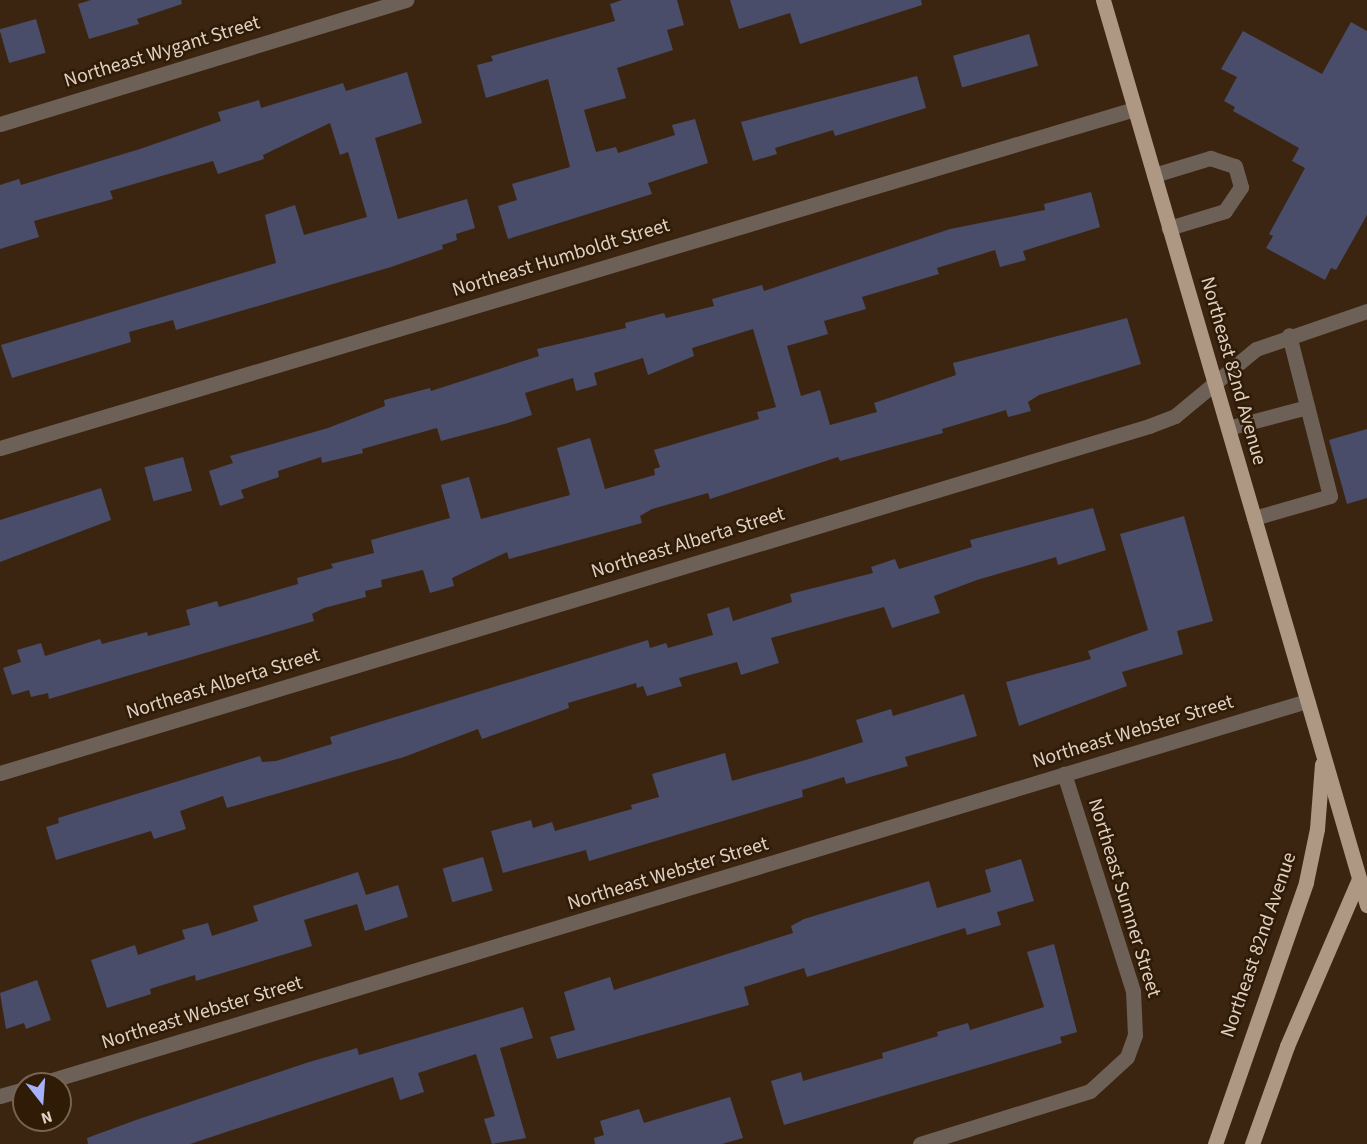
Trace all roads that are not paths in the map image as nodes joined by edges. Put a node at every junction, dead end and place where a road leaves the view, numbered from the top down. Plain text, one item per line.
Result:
1 (406, 0) edge
2 (1103, 0) edge
3 (1134, 109) junction
4 (0, 124) edge
5 (1154, 175) junction
6 (1169, 228) junction
7 (1367, 311) edge
8 (1288, 335) junction
9 (1215, 385) junction
10 (1307, 407) junction
11 (1228, 428) junction
12 (0, 448) edge
13 (1254, 518) junction
14 (1307, 701) junction
15 (1322, 755) junction
16 (0, 773) edge
17 (1064, 774) junction
18 (1359, 879) junction
19 (1367, 906) edge
20 (72, 1074) edge
21 (920, 1144) edge
22 (1215, 1144) edge
23 (1252, 1144) edge

1 - 4 street, Northeast Wygant Street
2 - 3 main road, Northeast 82nd Avenue
3 - 5 main road, Northeast 82nd Avenue
3 - 12 street, Northeast Humboldt Street
5 - 6 main road, Northeast 82nd Avenue
5 - 6 street
6 - 9 main road, Northeast 82nd Avenue
7 - 8 street, Northeast Alberta Street
8 - 9 street, Northeast Alberta Street
8 - 10 street
9 - 11 main road, Northeast 82nd Avenue
9 - 16 street, Northeast Alberta Street
10 - 11 street
10 - 13 street
11 - 13 main road, Northeast 82nd Avenue
13 - 14 main road, Northeast 82nd Avenue
14 - 15 main road, Northeast 82nd Avenue
14 - 17 street, Northeast Webster Street
15 - 18 main road, Northeast 82nd Avenue
15 - 22 main road, Northeast 82nd Avenue
17 - 20 street, Northeast Webster Street
17 - 21 street, Northeast Sumner Street
18 - 19 main road, Northeast 82nd Avenue
18 - 23 main road

